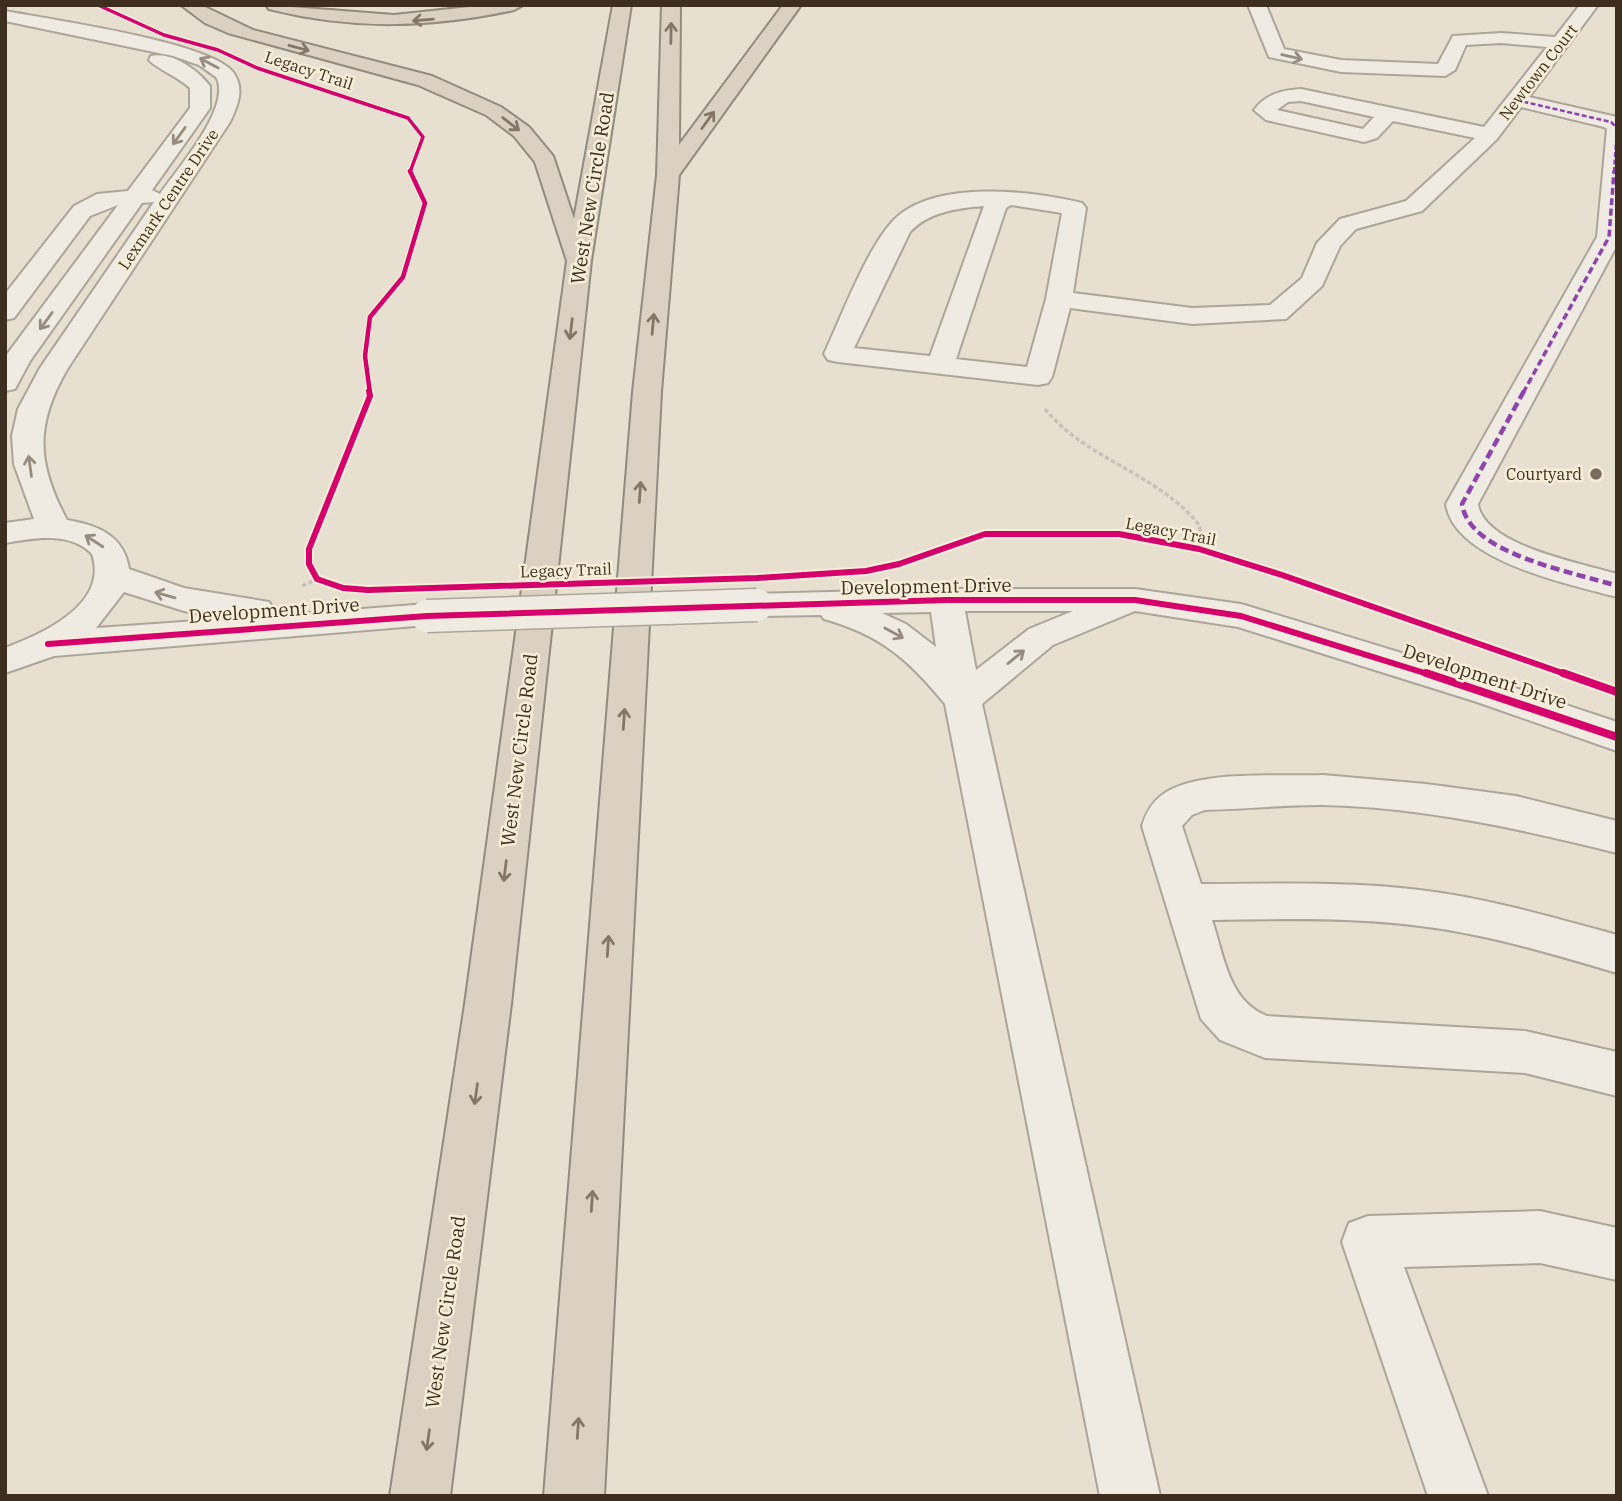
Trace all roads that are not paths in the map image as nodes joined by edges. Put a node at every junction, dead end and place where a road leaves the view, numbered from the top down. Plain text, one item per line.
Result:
1 (190, 5) edge
2 (275, 5) edge
3 (514, 5) edge
4 (622, 5) edge
5 (671, 5) edge
6 (792, 5) edge
7 (1257, 5) edge
8 (1564, 6) edge
9 (1589, 6) edge
10 (5, 16) edge
11 (5, 29) edge
12 (1560, 43) junction
13 (1517, 100) junction
14 (1388, 113) junction
15 (1615, 118) edge
16 (1488, 137) junction
17 (668, 175) junction
18 (170, 196) junction
19 (135, 197) junction
20 (1007, 198) junction
21 (1613, 238) edge
22 (579, 261) junction
23 (1059, 299) junction
24 (5, 312) edge
25 (940, 366) junction
26 (5, 383) edge
27 (55, 528) junction
28 (5, 533) edge
29 (114, 575) junction
30 (1617, 586) edge
31 (946, 600) junction
32 (1135, 600) junction
33 (757, 605) junction
34 (427, 615) junction
35 (48, 645) junction
36 (5, 661) edge
37 (963, 700) junction
38 (1617, 737) edge
39 (1617, 837) edge
40 (1185, 902) junction
41 (1617, 954) edge
42 (1617, 1074) edge
43 (1617, 1254) edge
44 (420, 1496) edge
45 (574, 1496) edge
46 (1130, 1496) edge
47 (1458, 1496) edge

1 -> 22 highway
3 -> 2 highway
4 - 22 highway, West New Circle Road
17 -> 5 highway
17 -> 6 highway
7 -> 12 street
8 - 9 street
9 - 12 street, Newtown Court
18 -> 10 street, Lexmark Centre Drive
11 -> 19 street, Lexmark Centre Drive
12 - 13 street, Newtown Court
13 - 15 street
13 - 16 street, Newtown Court
14 - 14 street
14 - 16 street
15 - 21 street
16 - 23 street, Newtown Court
45 -> 17 highway
18 - 19 street
27 -> 18 street, Lexmark Centre Drive
19 - 24 street
19 -> 26 street, Lexmark Centre Drive
20 - 23 street
20 - 25 street
20 - 25 street
21 - 30 street
22 -> 44 highway, West New Circle Road
23 - 25 street
27 - 28 street
29 -> 27 street
34 -> 29 street, Development Drive
29 - 35 street
31 - 32 street, Development Drive
31 - 33 street, Development Drive
31 - 37 street
37 -> 32 street
32 - 38 street, Development Drive
33 - 34 street, Development Drive, bridge
33 -> 37 street
34 - 35 street, Development Drive
35 - 36 street
37 - 46 street
39 - 40 street
40 - 41 street
40 - 42 street
43 - 47 street

